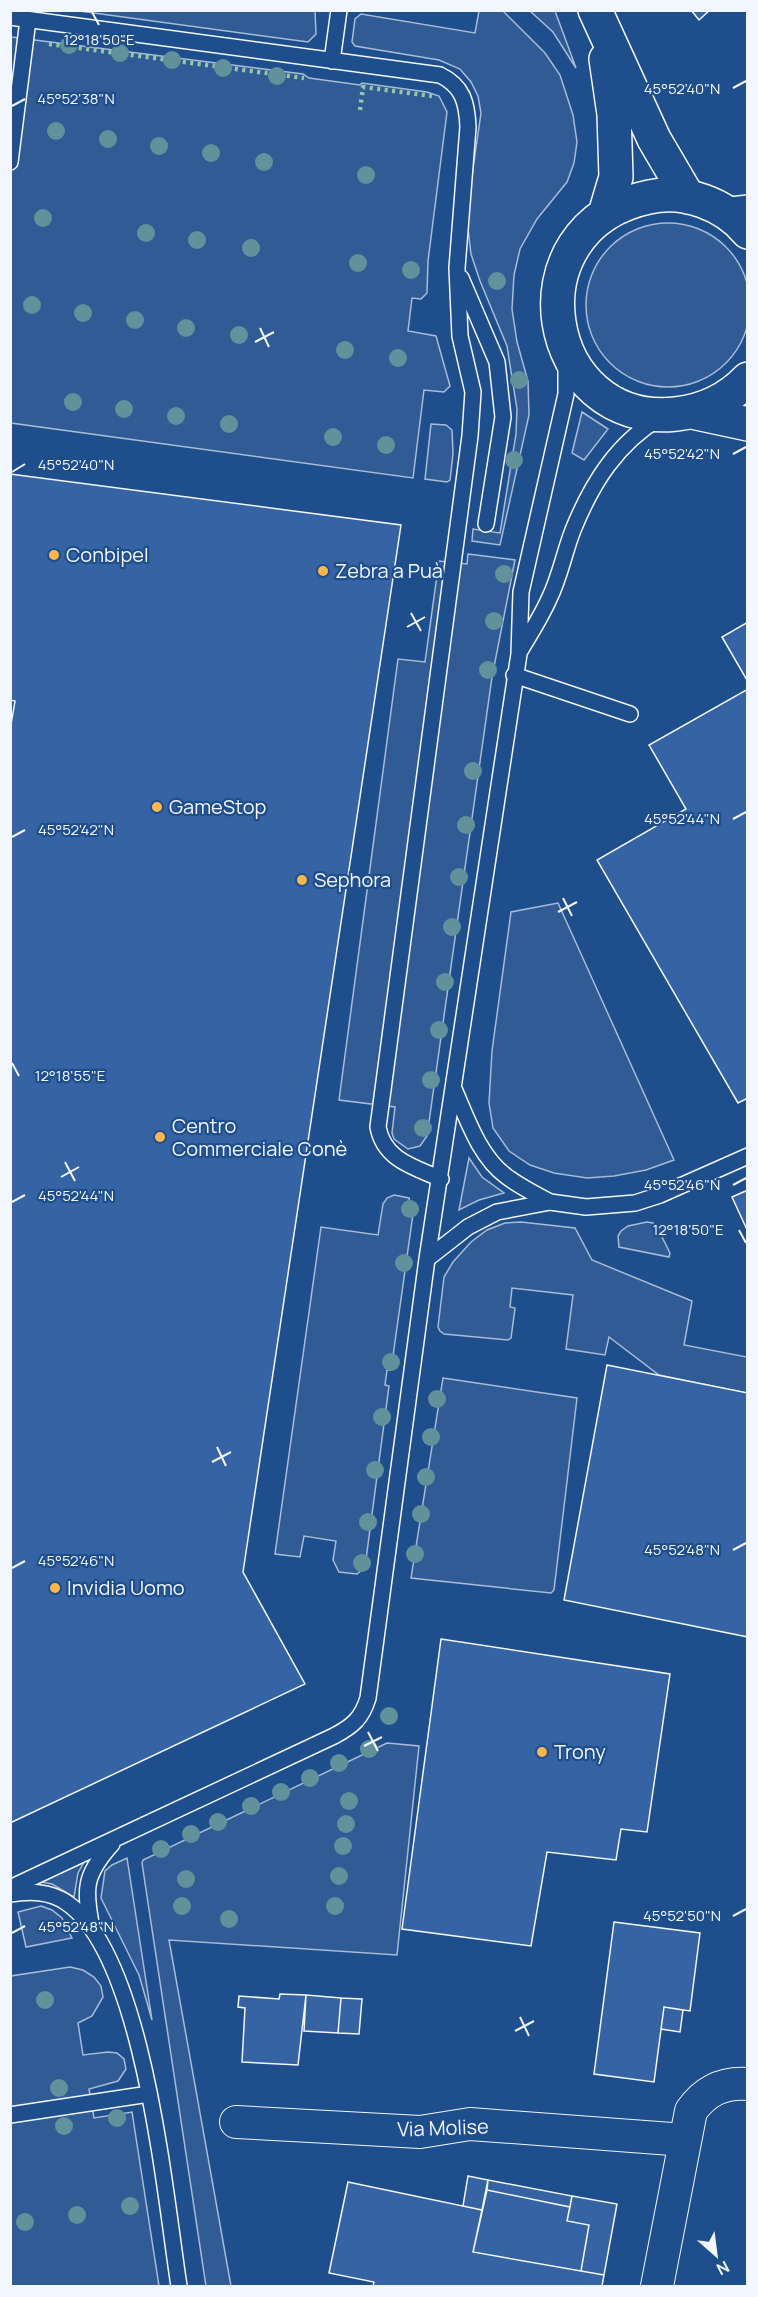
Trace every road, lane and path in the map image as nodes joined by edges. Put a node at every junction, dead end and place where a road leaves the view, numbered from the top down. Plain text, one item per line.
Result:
1 (339, 10) edge
2 (10, 17) edge
3 (599, 19) edge
4 (28, 20) junction
5 (332, 61) junction
6 (10, 162) edge
7 (702, 202) junction
8 (747, 203) edge
9 (604, 214) junction
10 (747, 232) edge
11 (456, 268) junction
12 (566, 351) junction
13 (747, 379) edge
14 (678, 414) junction
15 (747, 424) edge
16 (486, 524) dead end
17 (519, 654) junction
18 (514, 675) junction
19 (630, 714) dead end
20 (454, 1089) junction
21 (747, 1156) edge
22 (441, 1179) junction
23 (550, 1202) junction
24 (427, 1259) junction
25 (118, 1838) junction
26 (10, 1888) edge
27 (10, 1894) edge
28 (93, 1931) junction
29 (747, 2084) edge
30 (149, 2094) junction
31 (10, 2115) edge
32 (236, 2122) dead end
33 (685, 2140) junction
34 (179, 2286) edge
35 (657, 2286) edge

1 - 5 lane
2 - 4 lane
3 - 7 street
3 - 9 street
4 - 5 lane
4 - 6 lane
5 - 11 lane
7 - 8 lane
7 - 9 street
7 - 10 street
9 - 12 street
11 - 16 lane
11 - 22 lane
12 - 14 street
12 - 17 lane
13 - 14 street
14 - 15 street
14 - 17 lane
17 - 18 lane
18 - 19 lane
18 - 20 lane
20 - 22 lane
20 - 23 lane
21 - 23 lane
22 - 24 lane
23 - 24 lane
24 - 25 lane
25 - 26 lane
25 - 28 lane
27 - 28 lane
28 - 30 lane
29 - 33 street
30 - 31 lane
30 - 34 lane
32 - 33 street, Via Molise
33 - 35 street

